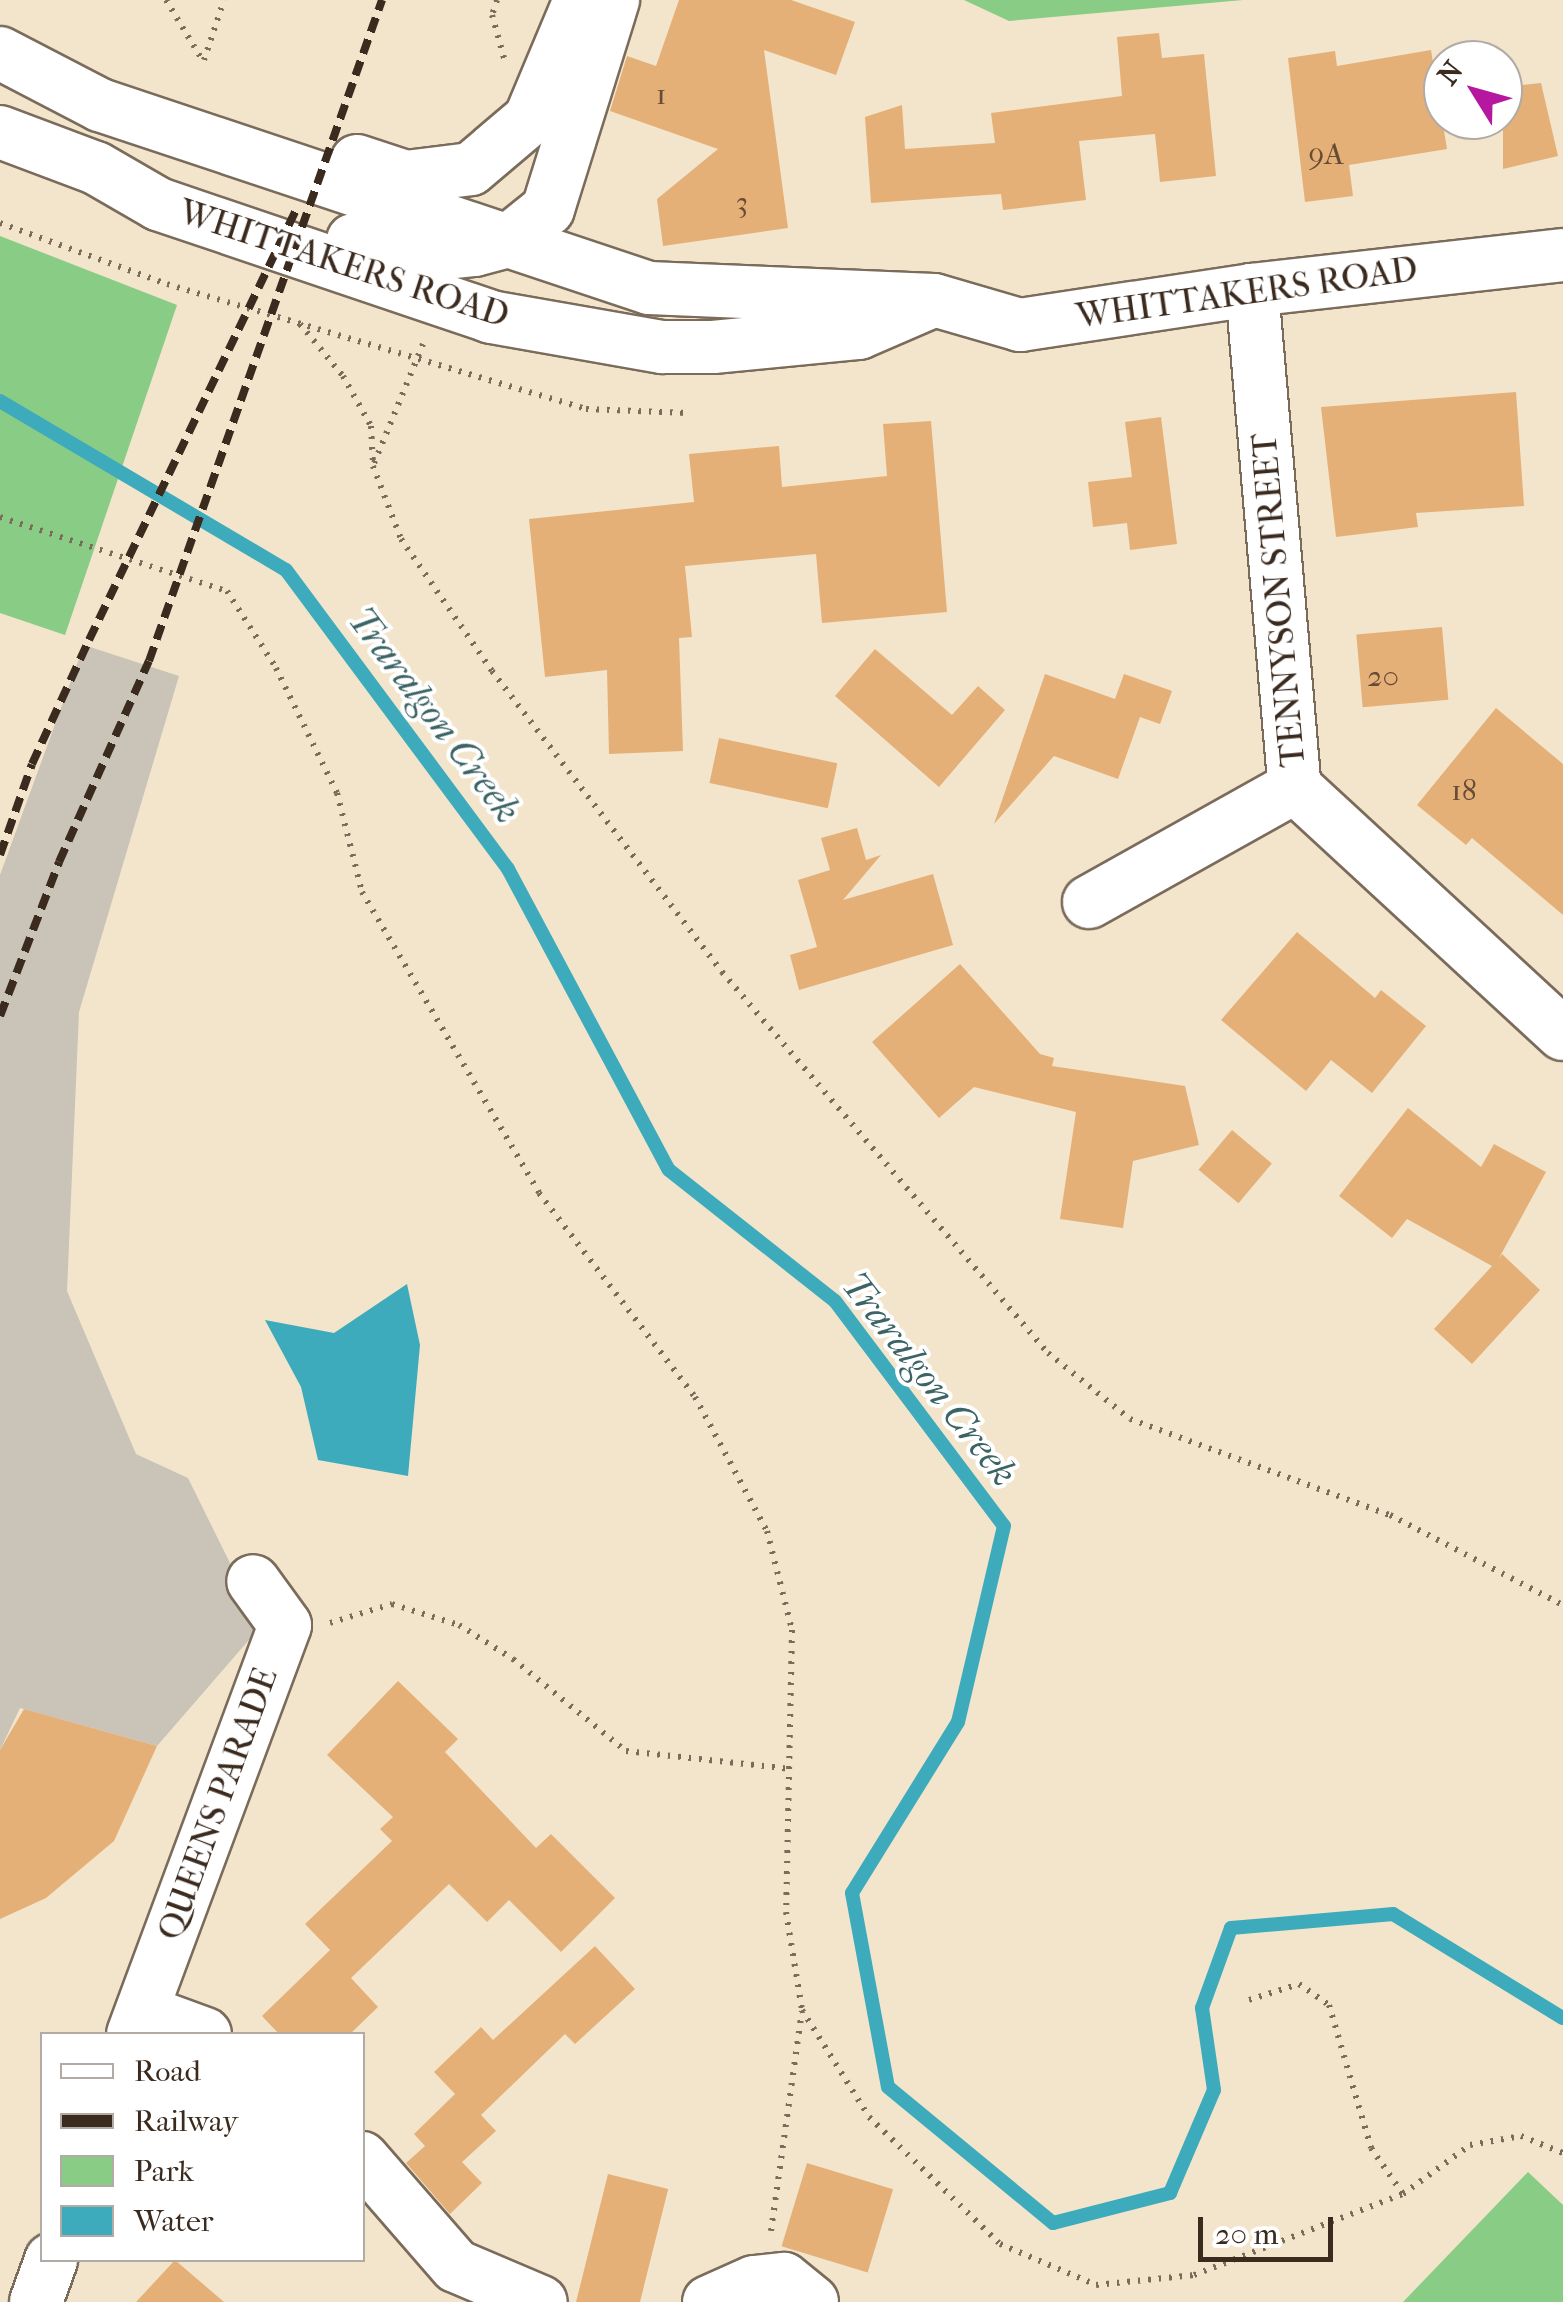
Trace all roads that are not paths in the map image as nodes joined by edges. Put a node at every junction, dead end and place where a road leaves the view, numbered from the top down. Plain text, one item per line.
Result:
1 (580, 0) edge
2 (613, 0) edge
3 (8, 55) edge
4 (530, 119) junction
5 (0, 132) edge
6 (96, 168) junction
7 (528, 225) junction
8 (1563, 255) edge
9 (1252, 290) junction
10 (934, 300) junction
11 (662, 346) junction
12 (1295, 787) junction
13 (1089, 902) dead end
14 (1563, 1034) edge
15 (253, 1581) dead end
16 (137, 2023) edge
17 (193, 2032) edge
18 (365, 2161) edge
19 (50, 2262) edge
20 (732, 2292) edge
21 (36, 2302) edge
22 (541, 2302) edge
23 (812, 2302) edge

1 - 4 street
2 - 7 street
3 - 4 street
3 - 7 street, WHITTAKERS ROAD
4 - 7 street
5 - 6 street, WHITTAKERS ROAD
6 - 7 street
6 - 11 street, WHITTAKERS ROAD
7 - 10 street, WHITTAKERS ROAD
7 - 11 street
8 - 9 street, WHITTAKERS ROAD
9 - 10 street, WHITTAKERS ROAD
9 - 12 street, TENNYSON STREET
10 - 11 street, WHITTAKERS ROAD
12 - 13 street
12 - 14 street, TENNYSON STREET
15 - 16 street, QUEENS PARADE
16 - 17 street
18 - 22 street
19 - 21 street
20 - 23 street

